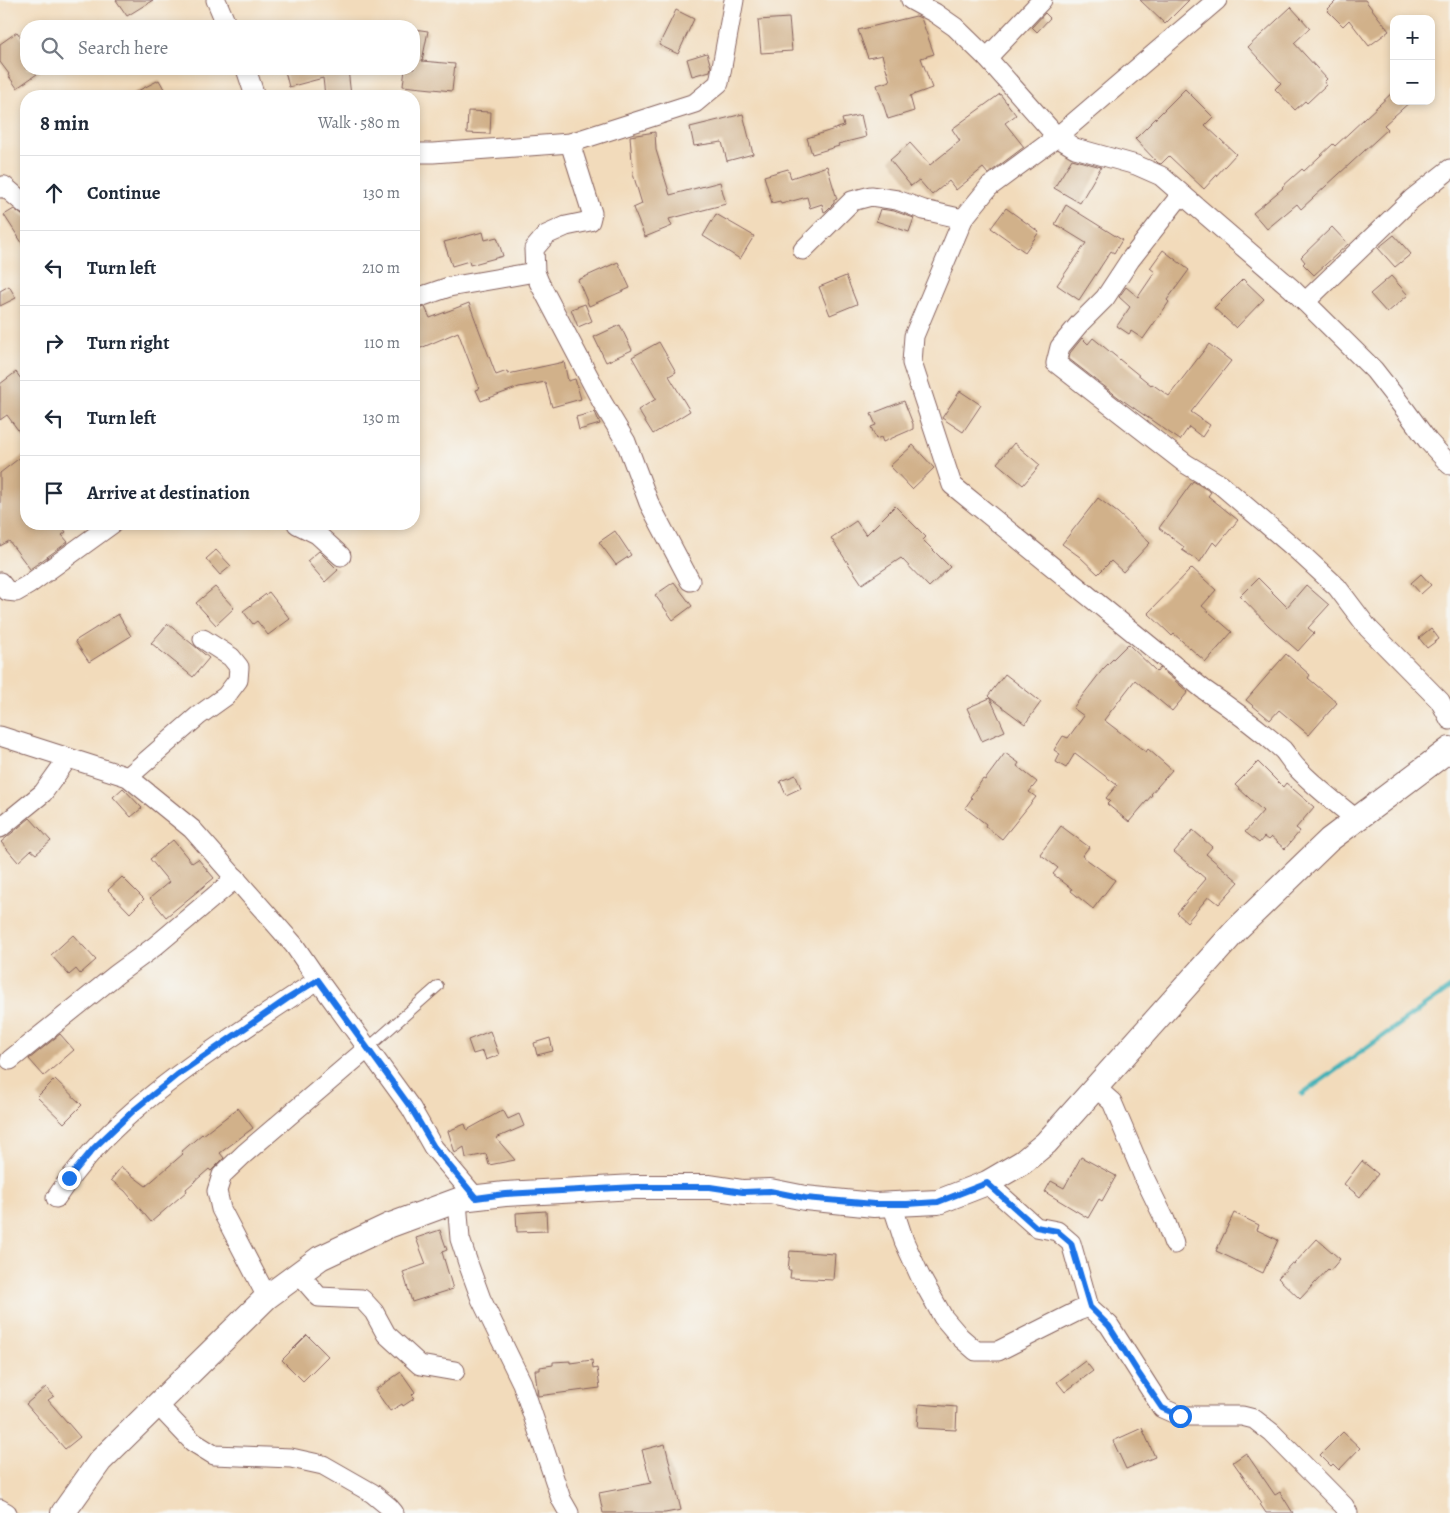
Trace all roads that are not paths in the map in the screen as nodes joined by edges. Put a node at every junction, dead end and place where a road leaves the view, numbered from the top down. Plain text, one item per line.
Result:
1 (216, 0) edge
2 (734, 0) edge
3 (910, 0) edge
4 (1042, 0) edge
5 (1217, 0) edge
6 (224, 20) edge
7 (988, 58) junction
8 (248, 75) edge
9 (253, 90) edge
10 (1057, 136) junction
11 (570, 143) junction
12 (420, 152) edge
13 (1450, 169) edge
14 (0, 188) edge
15 (1184, 196) junction
16 (20, 200) edge
17 (963, 219) junction
18 (803, 250) dead end
19 (535, 272) junction
20 (420, 297) edge
21 (1305, 302) junction
22 (1450, 465) edge
23 (104, 530) edge
24 (309, 530) edge
25 (341, 556) dead end
26 (0, 582) edge
27 (690, 582) dead end
28 (203, 639) dead end
29 (1450, 720) edge
30 (0, 736) edge
31 (1450, 748) edge
32 (68, 758) junction
33 (128, 777) junction
34 (1356, 819) junction
35 (0, 828) edge
36 (236, 878) junction
37 (318, 980) junction
38 (438, 986) dead end
39 (368, 1048) junction
40 (10, 1060) dead end
41 (1095, 1086) junction
42 (987, 1183) junction
43 (56, 1198) dead end
44 (467, 1199) junction
45 (892, 1204) junction
46 (1174, 1244) dead end
47 (298, 1273) junction
48 (267, 1297) junction
49 (1090, 1307) junction
50 (456, 1370) dead end
51 (157, 1404) junction
52 (0, 1509) edge
53 (7, 1513) edge
54 (63, 1513) edge
55 (394, 1513) edge
56 (569, 1513) edge
57 (1348, 1513) edge

1 - 6 street
2 - 11 street
3 - 7 street
4 - 7 street
5 - 10 street
7 - 10 street
8 - 9 street
10 - 15 street
10 - 17 street
11 - 12 street
11 - 19 street
13 - 21 street
14 - 16 street
15 - 21 street
15 - 29 street
17 - 18 street
17 - 34 street
19 - 20 street
19 - 27 street
21 - 22 street
23 - 26 street
24 - 25 street
28 - 33 street
30 - 32 street
31 - 34 street
32 - 33 street
32 - 35 street
33 - 36 street
34 - 41 street
36 - 37 street
36 - 40 street
37 - 39 street
37 - 43 street
38 - 39 lane
39 - 44 street
39 - 48 street
41 - 42 street
41 - 46 street
42 - 45 street
42 - 49 street
44 - 45 street
44 - 47 street
44 - 56 street
45 - 49 street
47 - 48 street
47 - 50 street
48 - 51 street
49 - 57 street
51 - 54 street
51 - 55 street
52 - 53 street

